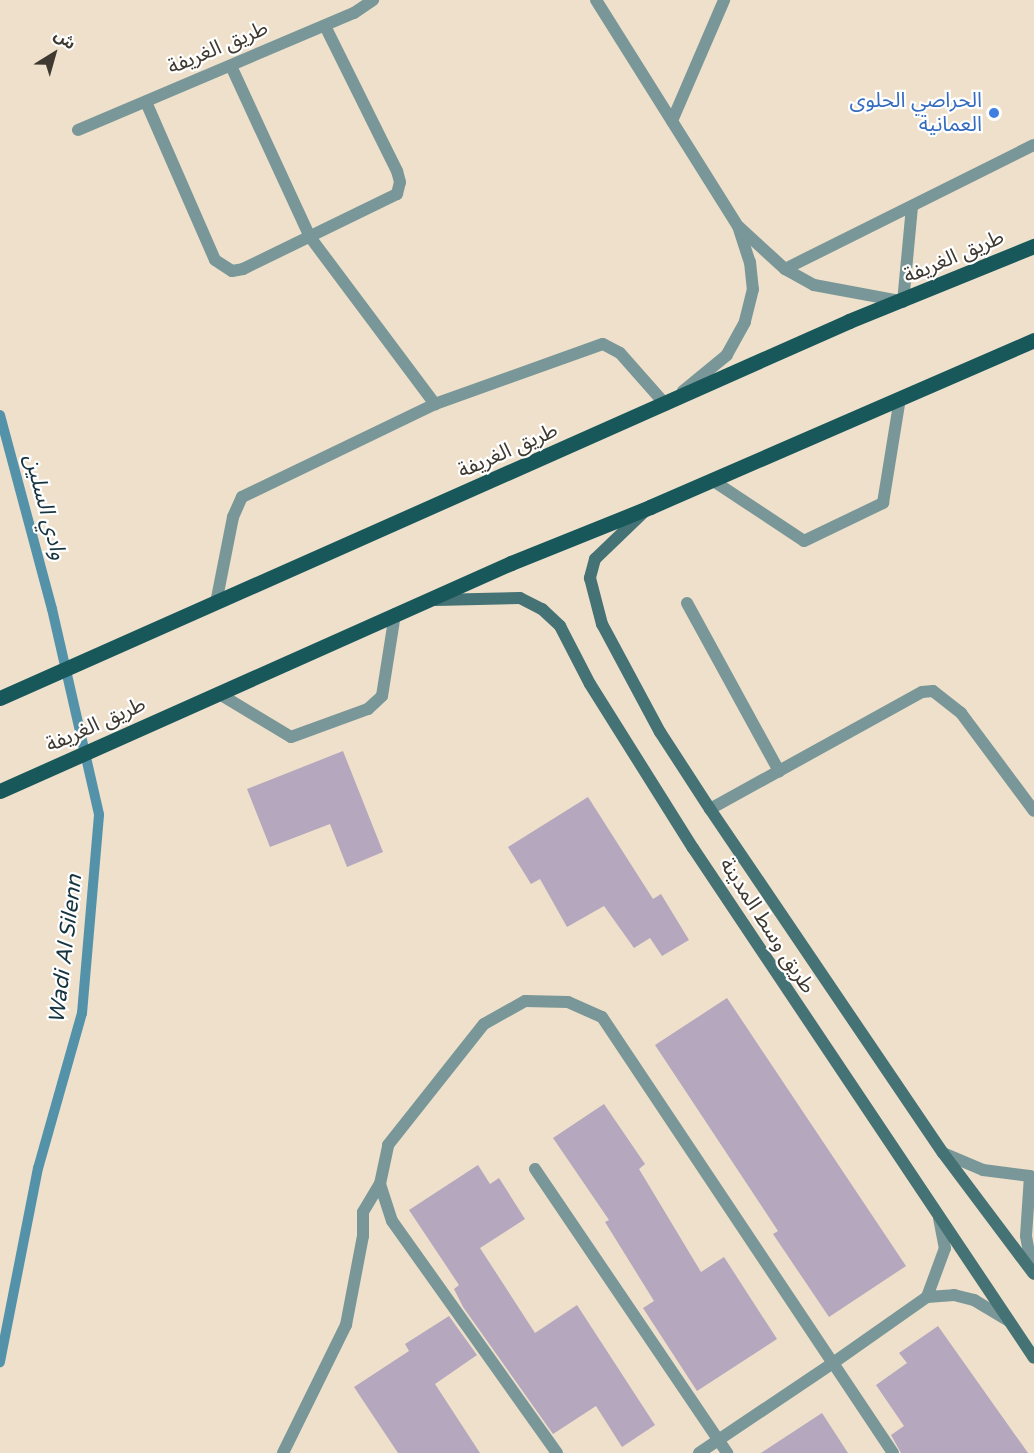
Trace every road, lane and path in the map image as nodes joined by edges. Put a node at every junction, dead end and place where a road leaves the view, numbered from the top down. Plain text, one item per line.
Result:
1 (373, 0) edge
2 (724, 0) edge
3 (596, 1) edge
4 (325, 26) junction
5 (231, 66) junction
6 (146, 102) junction
7 (672, 121) junction
8 (78, 130) dead end
9 (1034, 145) edge
10 (912, 206) junction
11 (738, 226) junction
12 (310, 237) junction
13 (1034, 246) edge
14 (784, 269) junction
15 (903, 302) junction
16 (1034, 340) edge
17 (900, 398) junction
18 (435, 404) junction
19 (666, 405) junction
20 (712, 480) junction
21 (650, 507) junction
22 (426, 600) junction
23 (216, 603) junction
24 (687, 603) dead end
25 (395, 614) junction
26 (219, 693) junction
27 (0, 698) edge
28 (779, 771) junction
29 (0, 790) edge
30 (710, 809) junction
31 (1034, 811) edge
32 (943, 1153) junction
33 (535, 1168) dead end
34 (1032, 1174) edge
35 (380, 1184) junction
36 (939, 1218) junction
37 (1033, 1272) edge
38 (927, 1297) junction
39 (1009, 1322) junction
40 (1034, 1358) edge
41 (833, 1363) junction
42 (718, 1440) junction
43 (283, 1453) edge
44 (557, 1453) edge
45 (699, 1453) edge
46 (727, 1453) edge
47 (893, 1453) edge

1 - 4 street, طريق الغريفة
2 - 7 street
3 - 7 street
4 - 5 street, طريق الغريفة
4 - 12 street
5 - 6 street, طريق الغريفة
5 - 12 street
6 - 8 street, طريق الغريفة
6 - 12 street
7 - 11 street
9 - 10 street
10 - 14 street
10 - 15 street
11 - 14 street
11 - 19 street
12 - 18 street
13 - 15 main road, طريق الغريفة
14 - 15 street
15 - 19 main road, طريق الغريفة
16 - 17 main road, طريق الغريفة
17 - 20 main road, طريق الغريفة
17 - 20 street
18 - 19 street
18 - 23 street
19 - 23 main road, طريق الغريفة
20 - 21 main road, طريق الغريفة
21 - 22 main road, طريق الغريفة
21 - 30 main road, طريق وسط المدينة
22 - 25 main road, طريق الغريفة
22 - 36 main road, طريق وسط المدينة
23 - 27 main road, طريق الغريفة
24 - 28 street
25 - 26 main road, طريق الغريفة
25 - 26 street
26 - 29 main road, طريق الغريفة
28 - 30 street
28 - 31 street
30 - 32 main road, طريق وسط المدينة
32 - 34 street
32 - 37 main road, طريق وسط المدينة
33 - 42 street
34 - 37 street
35 - 41 street
35 - 43 street
35 - 44 street
36 - 38 street
36 - 39 main road, طريق وسط المدينة
38 - 39 street
38 - 41 street
39 - 40 main road, طريق وسط المدينة
41 - 42 street
41 - 47 street
42 - 45 street
42 - 46 street

